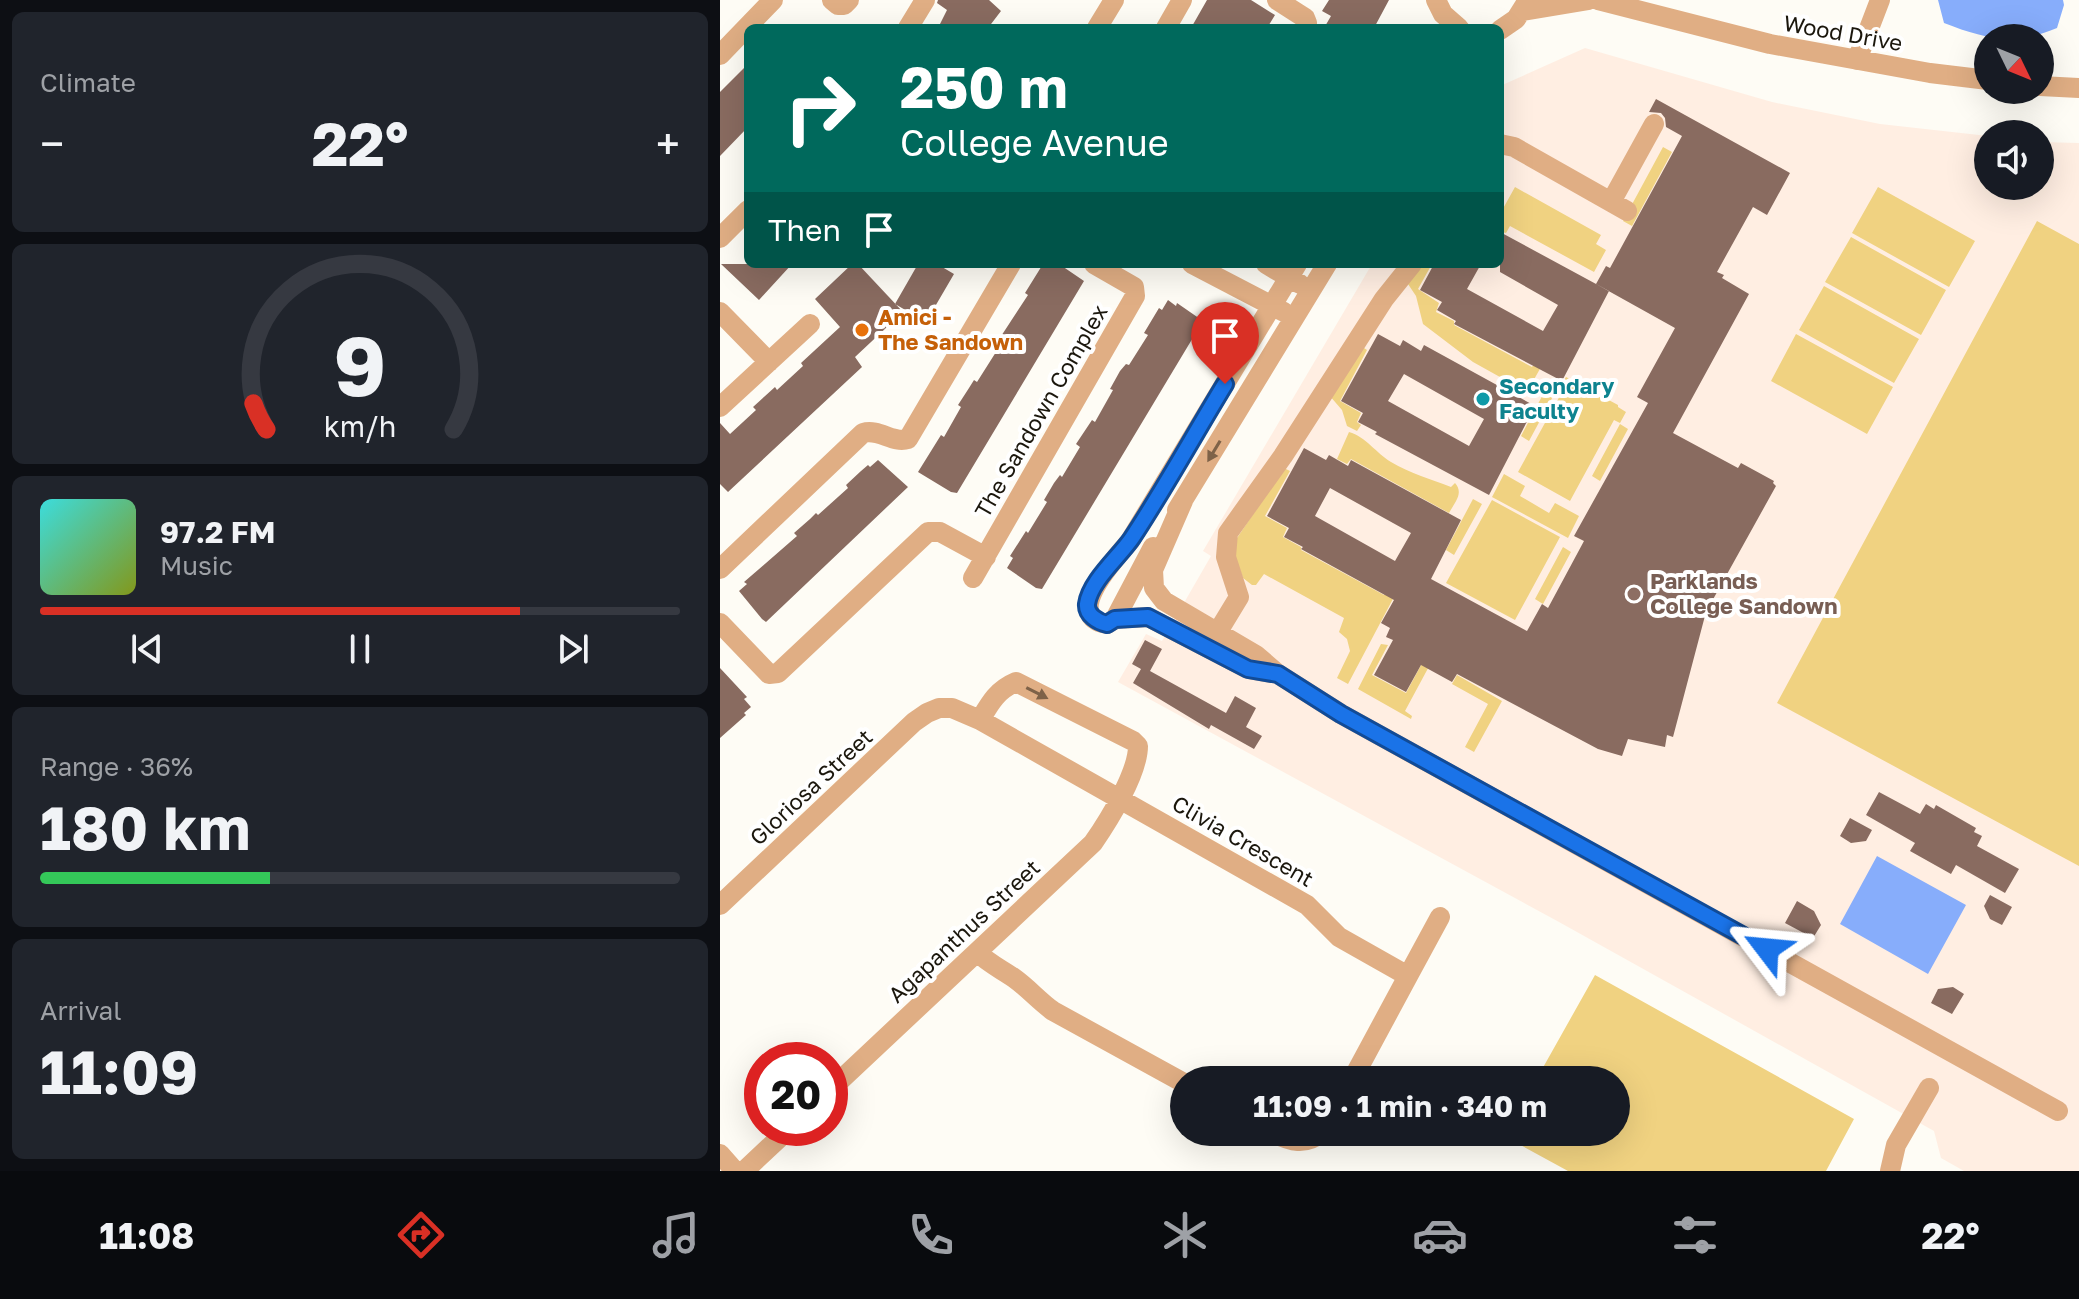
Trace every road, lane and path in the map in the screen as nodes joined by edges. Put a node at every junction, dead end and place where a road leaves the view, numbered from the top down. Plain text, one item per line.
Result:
1 (773, 0) edge
2 (832, 0) edge
3 (849, 0) edge
4 (925, 0) edge
5 (1114, 0) edge
6 (1182, 0) edge
7 (1277, 0) edge
8 (1589, 0) edge
9 (1598, 0) edge
10 (1880, 0) edge
11 (1437, 3) edge
12 (1526, 6) edge
13 (750, 24) edge
14 (910, 24) edge
15 (1099, 24) edge
16 (1168, 24) edge
17 (1306, 24) edge
18 (1436, 24) edge
19 (1454, 24) edge
20 (1504, 28) edge
21 (744, 30) edge
22 (720, 55) edge
23 (1857, 60) junction
24 (1974, 78) edge
25 (2054, 87) edge
26 (2079, 88) edge
27 (1654, 124) dead end
28 (1504, 145) edge
29 (744, 214) edge
30 (720, 238) edge
31 (1009, 268) edge
32 (1101, 268) edge
33 (1200, 268) edge
34 (1325, 268) edge
35 (1409, 268) edge
36 (1293, 271) edge
37 (1311, 291) junction
38 (1272, 305) junction
39 (720, 312) edge
40 (1295, 317) junction
41 (810, 324) dead end
42 (769, 362) junction
43 (720, 407) edge
44 (1183, 501) junction
45 (986, 557) junction
46 (720, 569) edge
47 (973, 578) dead end
48 (1115, 619) junction
49 (720, 623) edge
50 (1214, 640) junction
51 (939, 708) joint
52 (980, 720) junction
53 (1119, 797) junction
54 (720, 905) edge
55 (1440, 917) dead end
56 (977, 952) junction
57 (1408, 976) junction
58 (1360, 1066) edge
59 (848, 1073) edge
60 (1170, 1075) edge
61 (1929, 1088) dead end
62 (2058, 1111) dead end
63 (771, 1146) edge
64 (720, 1154) edge
65 (735, 1171) edge
66 (744, 1171) edge
67 (1890, 1171) edge

1 - 13 street
2 - 3 street
4 - 14 street
5 - 15 street
6 - 16 street
7 - 17 street
8 - 12 street
9 - 23 street, Wood Drive
10 - 23 street
11 - 18 street
11 - 19 street
12 - 20 street
21 - 22 street
23 - 24 street, Wood Drive
25 - 26 street
27 - 28 street
29 - 30 street
31 - 46 street
32 - 45 street, The Sandown Complex
33 - 38 street
34 - 37 street
35 - 50 street
36 - 37 street
36 - 38 street
37 - 40 street
38 - 40 street
38 - 48 street
39 - 42 street
40 -> 44 street
41 - 42 street
42 - 43 street
44 - 48 street
44 - 50 street
45 - 47 street, The Sandown Complex
45 - 49 street
48 - 50 street
50 - 62 street
51 - 52 street, Clivia Crescent
51 - 54 street, Gloriosa Street
52 - 53 street, Clivia Crescent
52 -> 53 street, Agapanthus Street
53 - 56 street, Agapanthus Street
53 - 57 street, Clivia Crescent
55 - 57 street
56 - 59 street, Agapanthus Street
56 - 60 street
57 - 58 street
61 - 67 street
63 - 66 street
64 - 65 street

